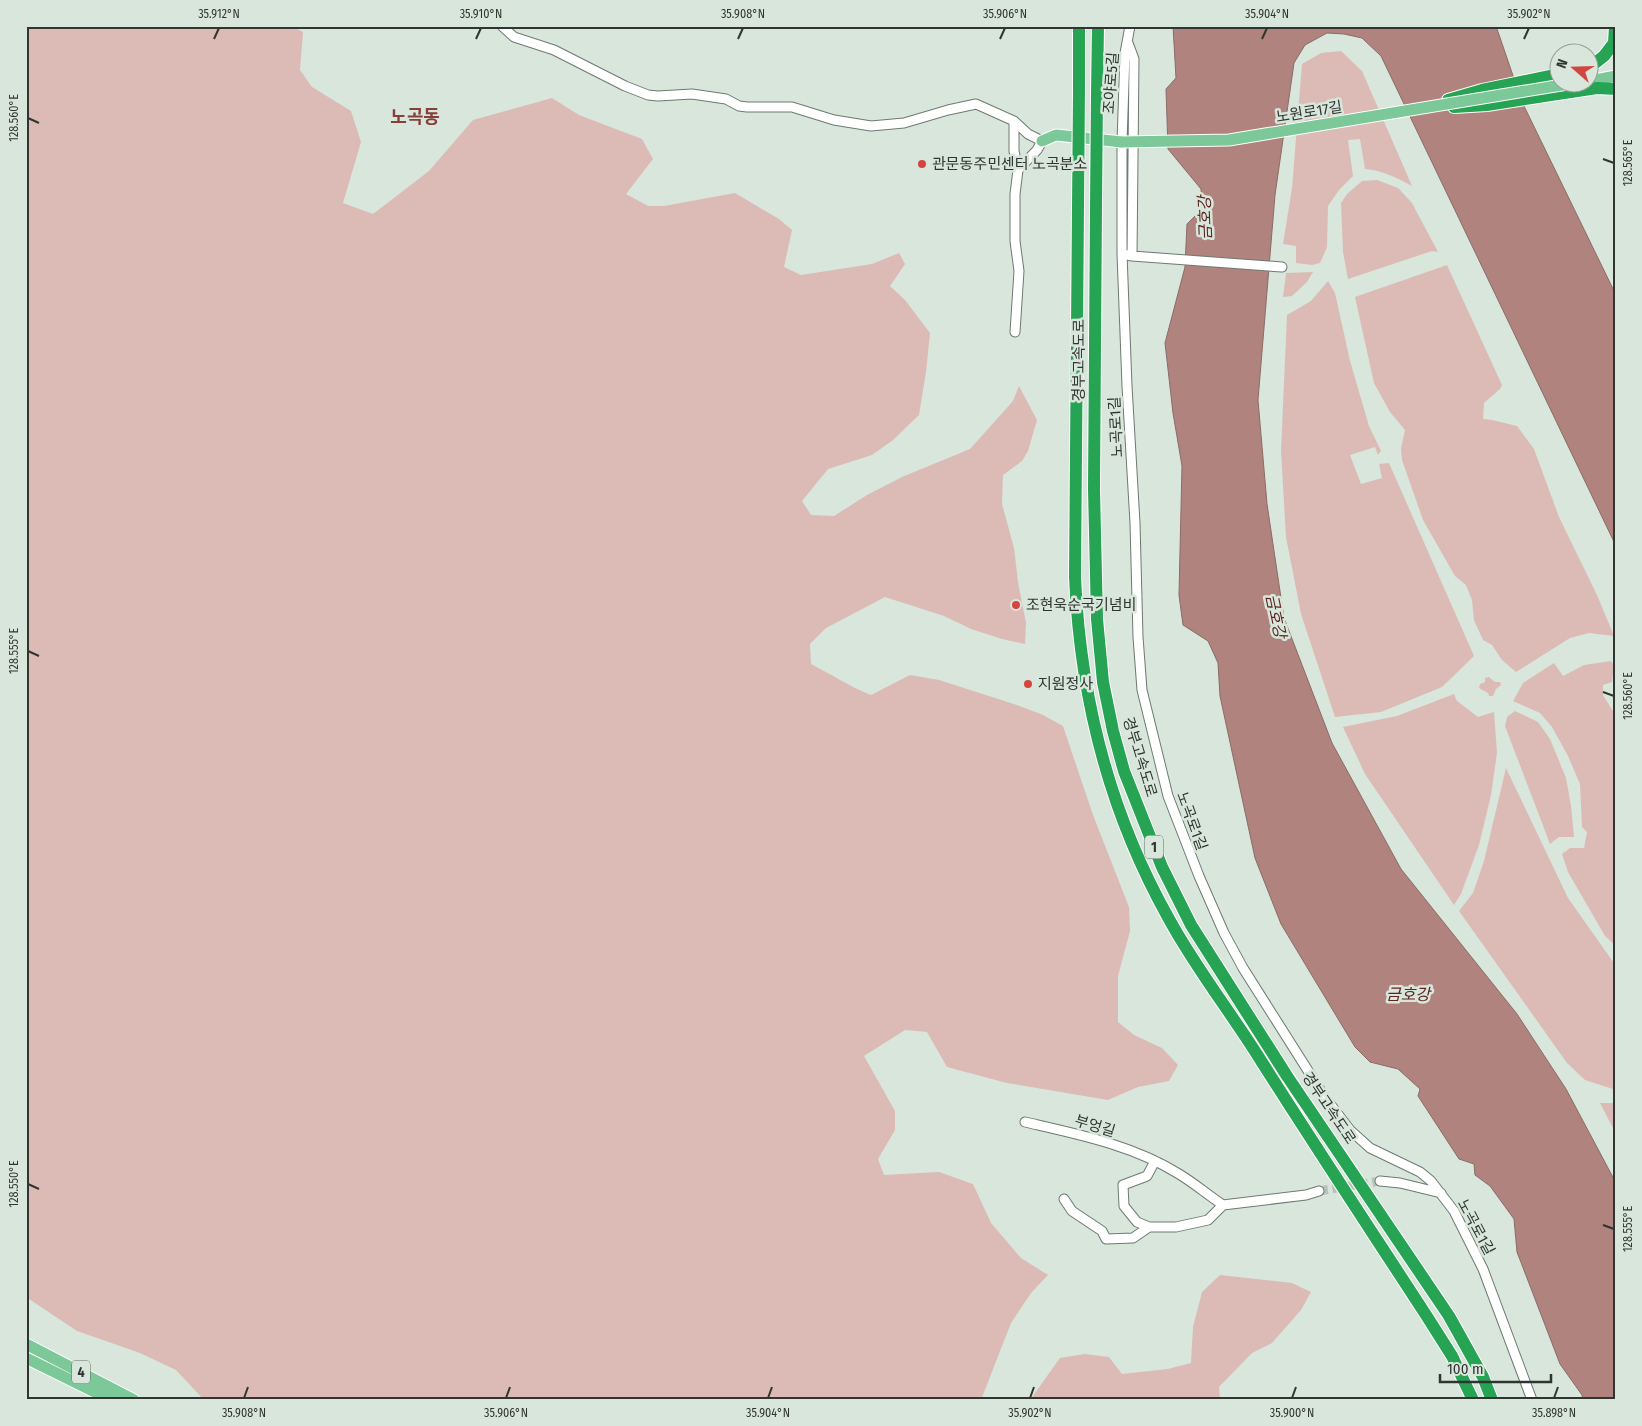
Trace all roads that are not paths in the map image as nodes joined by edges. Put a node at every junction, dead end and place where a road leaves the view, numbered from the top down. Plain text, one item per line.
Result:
1 (502, 26) edge
2 (1079, 26) edge
3 (1098, 26) edge
4 (1130, 26) edge
5 (1615, 26) edge
6 (1128, 43) junction
7 (1600, 59) edge
8 (1550, 76) edge
9 (1616, 76) edge
10 (1600, 79) edge
11 (1550, 87) edge
12 (1616, 89) edge
13 (1416, 110) junction
14 (1014, 121) junction
15 (1042, 141) junction
16 (1122, 142) junction
17 (1018, 170) junction
18 (1122, 254) junction
19 (1132, 256) junction
20 (1282, 267) dead end
21 (1015, 332) dead end
22 (1025, 1122) dead end
23 (1155, 1161) junction
24 (1380, 1180) tunnel mouth
25 (1319, 1191) tunnel mouth
26 (1441, 1193) junction
27 (1064, 1199) dead end
28 (1223, 1205) junction
29 (1149, 1227) junction
30 (26, 1344) edge
31 (26, 1358) edge
32 (111, 1400) edge
33 (134, 1400) edge
34 (1473, 1400) edge
35 (1492, 1400) edge
36 (1532, 1400) edge

1 - 14 street
2 - 34 highway, 경부고속도로 / 1, bridge
3 - 35 highway, 경부고속도로 / 1, bridge
4 - 6 street, 조야로5길
5 - 7 highway
6 - 16 street, 조야로5길
6 - 19 street
8 - 13 highway, bridge
9 - 10 main road
11 - 13 main road, 노원로17길, bridge
12 - 13 highway, bridge
13 - 16 main road, 노원로17길, bridge
14 - 15 street
14 - 17 street
15 - 16 main road, 노원로17길
15 - 17 street
16 - 18 street, 노곡로1길
17 - 21 street
18 - 19 street
18 - 26 street, 노곡로1길
19 - 20 street
22 - 23 street, 부엉길
23 - 28 street, 부엉길
23 - 29 street
24 - 26 street
25 - 28 street
26 - 36 street, 노곡로1길
27 - 29 street
28 - 29 street
30 - 33 main road, 4
31 - 32 main road, 4

